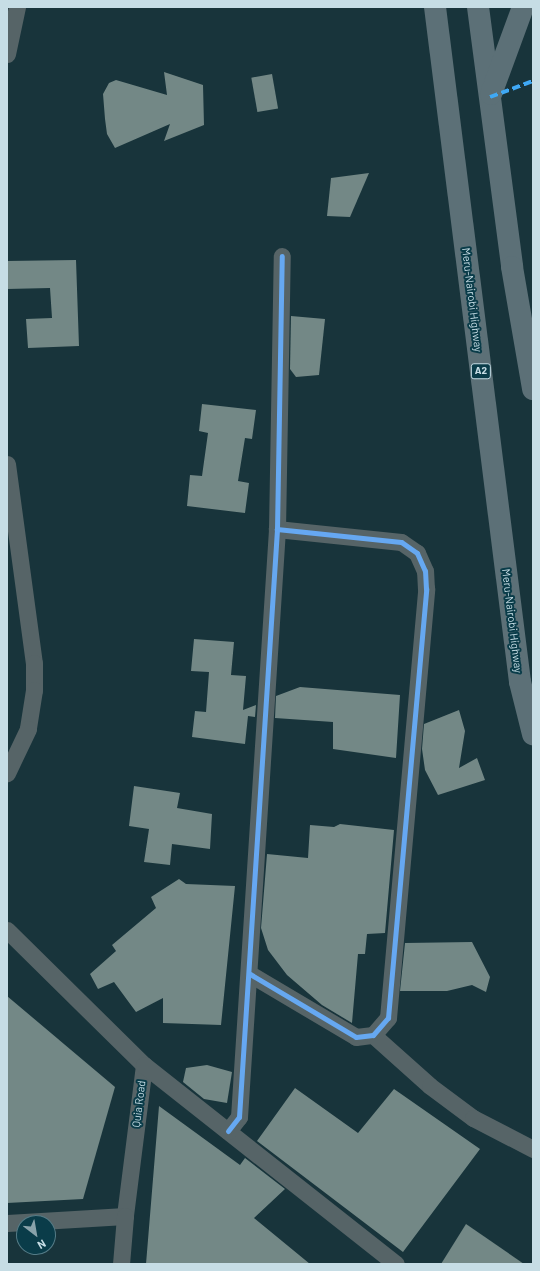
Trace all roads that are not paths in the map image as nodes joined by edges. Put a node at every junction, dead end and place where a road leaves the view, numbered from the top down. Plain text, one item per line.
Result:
1 (17, 7) edge
2 (435, 7) edge
3 (478, 7) edge
4 (523, 7) edge
5 (7, 54) edge
6 (490, 97) junction
7 (282, 256) dead end
8 (533, 389) edge
9 (7, 464) edge
10 (278, 529) junction
11 (533, 734) edge
12 (7, 773) edge
13 (7, 930) edge
14 (250, 974) junction
15 (373, 1035) junction
16 (144, 1065) junction
17 (228, 1131) junction
18 (533, 1149) edge
19 (125, 1216) junction
20 (7, 1223) edge
21 (121, 1264) edge
22 (396, 1264) edge

1 - 5 street
2 - 11 highway, Meru-Nairobi Highway / A2
3 - 6 highway
4 - 6 highway
6 - 8 highway
7 - 10 street
9 - 12 street
10 - 14 street
10 - 15 street
13 - 16 street, Quia Road
14 - 15 street
14 - 17 street
15 - 18 street
16 - 17 street
16 - 19 street, Quia Road
17 - 22 street
19 - 20 street
19 - 21 street, Quia Road

